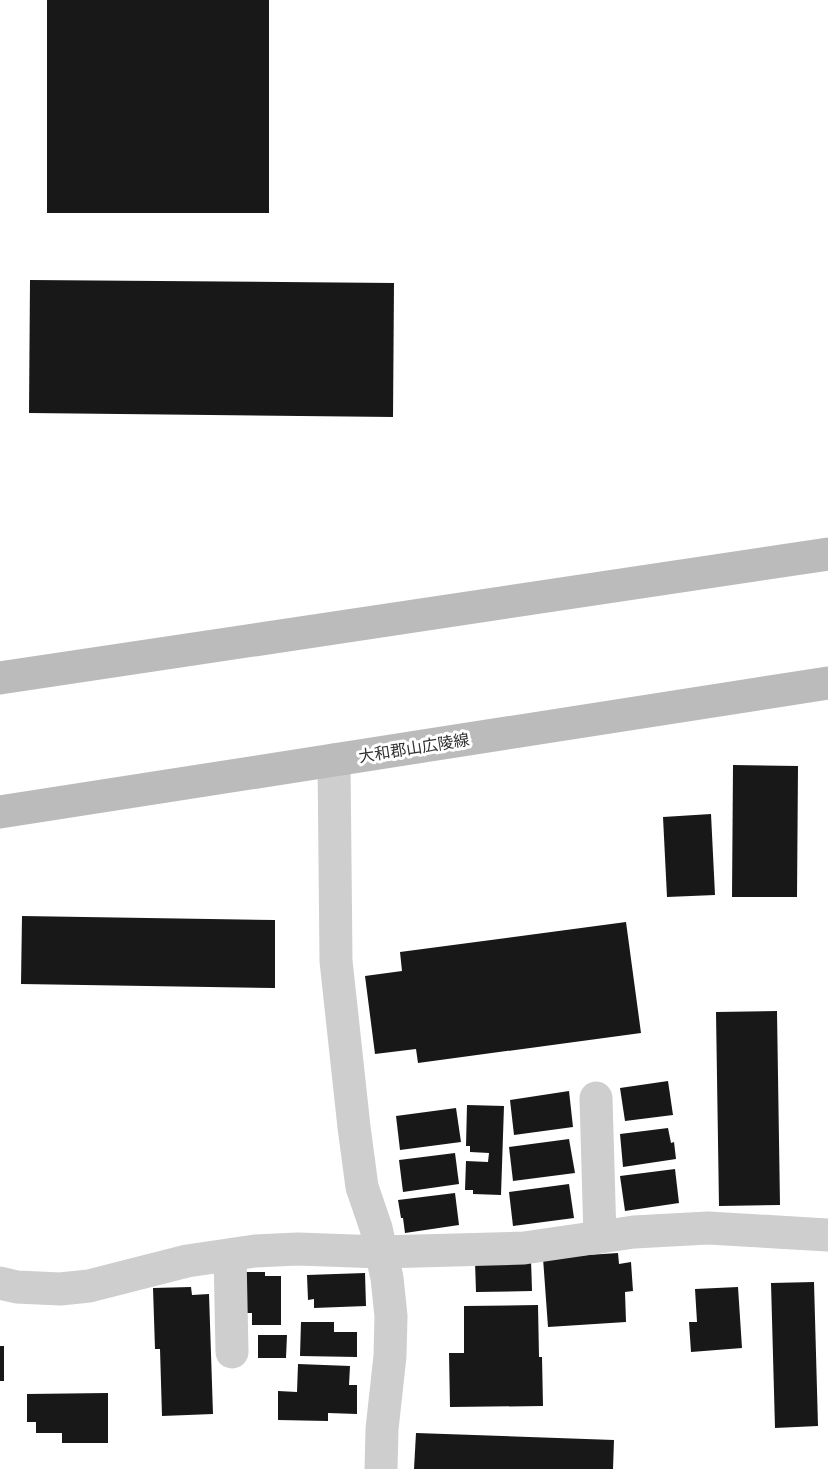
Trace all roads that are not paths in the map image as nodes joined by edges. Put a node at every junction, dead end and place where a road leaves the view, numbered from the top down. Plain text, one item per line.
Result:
1 (828, 554) edge
2 (0, 678) edge
3 (828, 683) edge
4 (334, 760) junction
5 (0, 812) edge
6 (596, 1098) dead end
7 (828, 1235) edge
8 (600, 1237) junction
9 (381, 1252) junction
10 (230, 1255) junction
11 (0, 1283) edge
12 (232, 1352) dead end
13 (381, 1469) edge

1 - 2 main road
3 - 4 main road, 大和郡山広陵線
4 - 5 main road, 大和郡山広陵線
4 - 9 street
6 - 8 street
7 - 8 street
8 - 9 street
9 - 10 street
9 - 13 street
10 - 11 street
10 - 12 street

